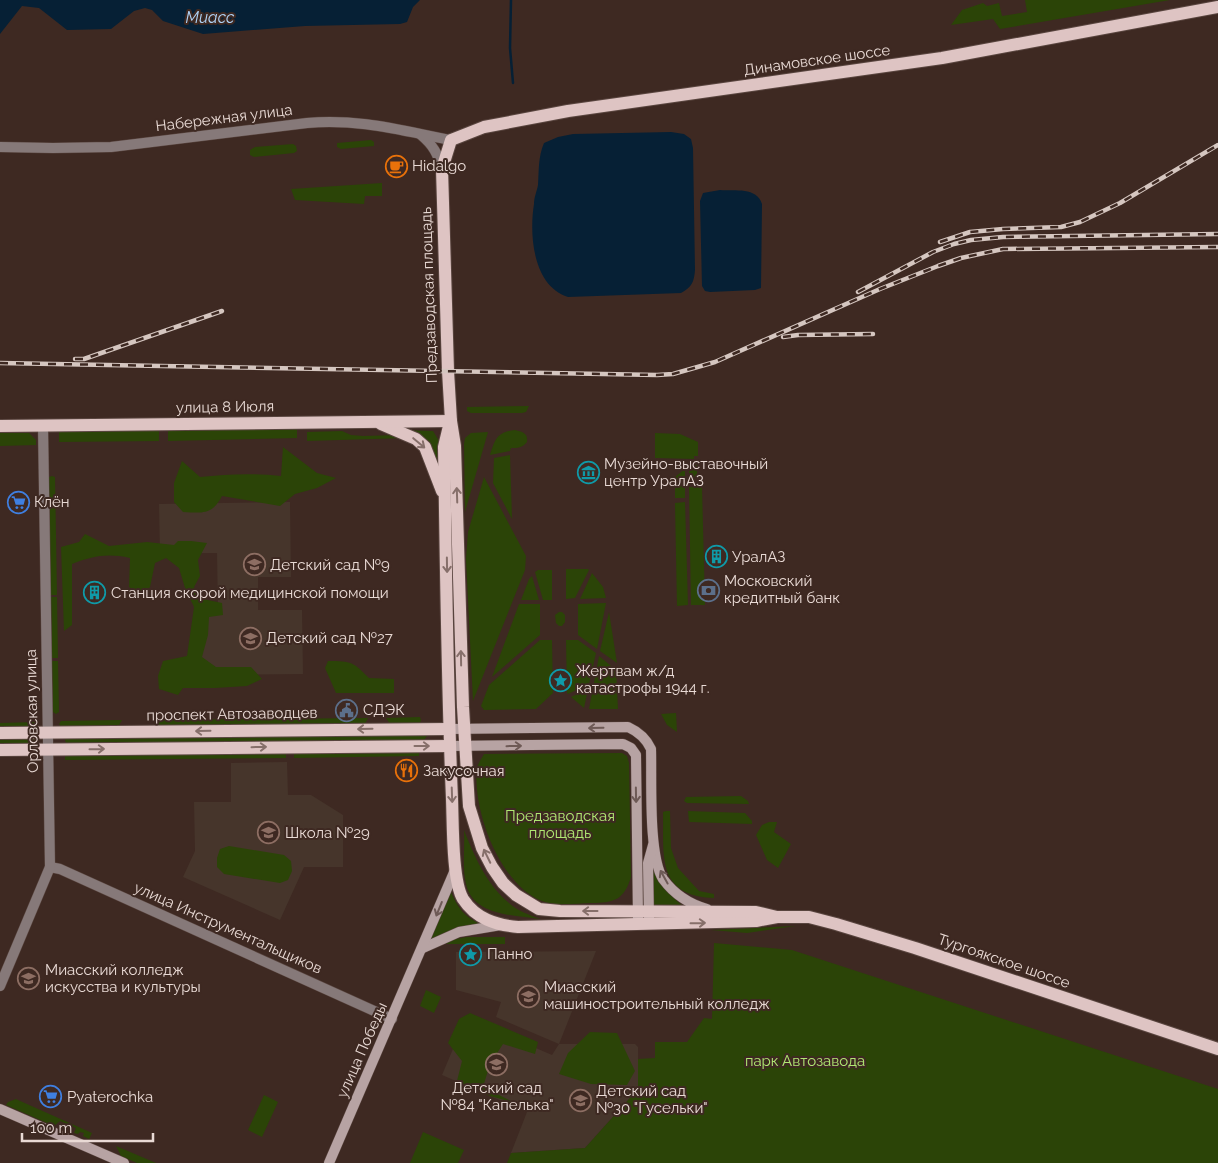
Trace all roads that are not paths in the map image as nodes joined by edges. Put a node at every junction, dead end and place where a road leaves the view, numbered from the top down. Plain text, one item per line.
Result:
1 (1218, 7) edge
2 (420, 134) junction
3 (451, 140) junction
4 (0, 147) edge
5 (442, 169) junction
6 (451, 421) junction
7 (376, 422) junction
8 (0, 426) edge
9 (43, 426) junction
10 (445, 499) junction
11 (449, 729) junction
12 (464, 730) junction
13 (48, 733) junction
14 (0, 734) edge
15 (450, 746) junction
16 (465, 746) junction
17 (0, 750) edge
18 (48, 750) junction
19 (653, 844) junction
20 (50, 867) junction
21 (455, 870) junction
22 (718, 912) junction
23 (777, 917) junction
24 (644, 918) junction
25 (501, 925) junction
26 (423, 948) junction
27 (0, 986) edge
28 (392, 1018) junction
29 (1218, 1049) edge
30 (0, 1109) edge
31 (124, 1163) edge
32 (329, 1163) edge

1 - 3 main road, Динамовское шоссе
2 - 3 street, Набережная улица
2 - 4 street, Набережная улица
2 - 5 street
3 - 5 main road
5 - 6 main road, Предзаводская площадь
6 - 7 main road, улица 8 Июля
6 - 10 main road, Предзаводская площадь
12 -> 6 main road, Предзаводская площадь
7 - 9 main road, улица 8 Июля
7 -> 10 main road
8 - 9 main road, улица 8 Июля
9 - 13 street, Орловская улица
10 -> 11 main road, Предзаводская площадь
11 - 12 main road, проспект Автозаводцев
11 -> 13 main road, проспект Автозаводцев
11 - 15 main road, Предзаводская площадь
12 - 16 main road
19 -> 12 main road, проспект Автозаводцев
13 - 14 main road, проспект Автозаводцев
13 - 18 street, Орловская улица
15 - 16 main road
18 -> 15 main road
15 -> 21 main road, Предзаводская площадь
24 -> 16 main road
16 -> 24 main road
17 - 18 main road
18 - 20 street, Орловская улица
22 -> 19 main road
19 - 24 main road
20 - 27 street, Орловская улица
20 - 28 street, улица Инструментальщиков
21 - 25 main road, Предзаводская площадь
21 -> 26 main road, улица Победы
22 - 23 main road, Тургоякское шоссе
22 - 24 main road, Тургоякское шоссе
24 -> 23 main road, Тургоякское шоссе
23 - 29 main road, Тургоякское шоссе
24 - 25 main road, Предзаводская площадь
25 - 26 main road
26 - 28 main road, улица Победы
28 - 32 main road, улица Победы
30 - 31 main road

